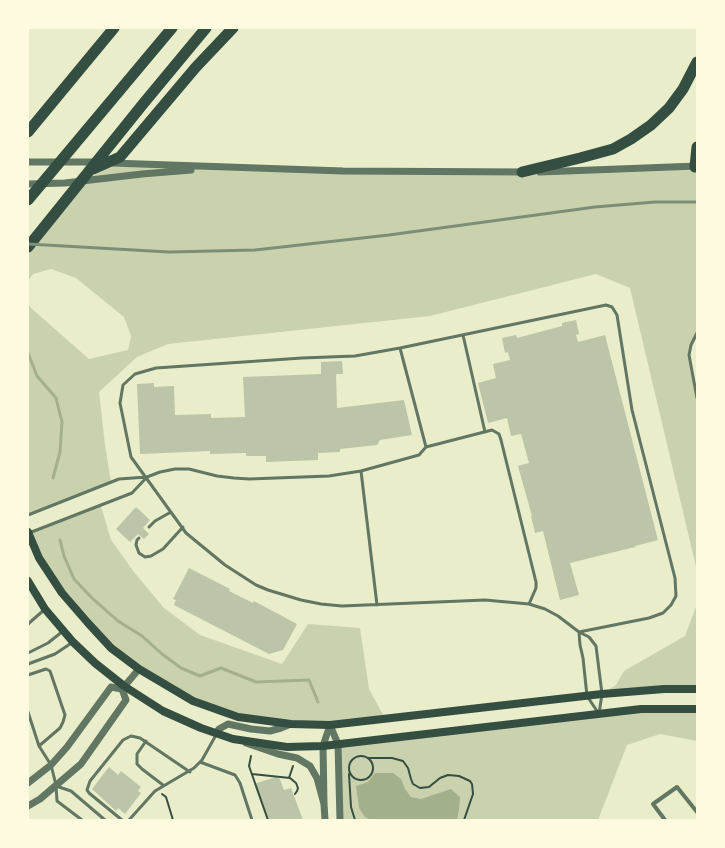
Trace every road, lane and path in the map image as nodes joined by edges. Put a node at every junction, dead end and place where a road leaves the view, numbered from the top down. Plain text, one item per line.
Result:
1 (114, 28) edge
2 (172, 28) edge
3 (206, 28) edge
4 (233, 28) edge
5 (697, 62) edge
6 (28, 132) edge
7 (697, 147) edge
8 (28, 162) edge
9 (696, 167) edge
10 (222, 168) junction
11 (91, 170) junction
12 (522, 172) junction
13 (28, 184) edge
14 (28, 200) edge
15 (28, 247) edge
16 (697, 333) edge
17 (463, 335) junction
18 (400, 348) junction
19 (697, 398) edge
20 (485, 432) junction
21 (426, 447) junction
22 (361, 471) junction
23 (147, 477) junction
24 (172, 512) junction
25 (28, 515) edge
26 (149, 527) dead end
27 (183, 528) junction
28 (28, 533) edge
29 (139, 538) dead end
30 (28, 581) edge
31 (529, 604) junction
32 (377, 605) junction
33 (45, 609) junction
34 (28, 624) edge
35 (63, 631) junction
36 (579, 632) junction
37 (73, 642) junction
38 (28, 653) edge
39 (28, 664) edge
40 (139, 669) junction
41 (28, 675) edge
42 (123, 687) junction
43 (697, 689) edge
44 (602, 694) junction
45 (587, 696) junction
46 (697, 709) edge
47 (28, 712) edge
48 (599, 714) junction
49 (290, 724) junction
50 (330, 725) junction
51 (216, 733) junction
52 (233, 739) junction
53 (146, 741) junction
54 (338, 744) junction
55 (39, 746) junction
56 (324, 746) junction
57 (251, 756) dead end
58 (368, 758) junction
59 (200, 762) junction
60 (51, 765) junction
61 (293, 767) dead end
62 (190, 772) junction
63 (349, 773) junction
64 (252, 774) junction
65 (289, 778) junction
66 (28, 783) edge
67 (163, 785) junction
68 (56, 786) junction
69 (295, 794) dead end
70 (324, 804) junction
71 (28, 806) edge
72 (697, 812) edge
73 (82, 820) edge
74 (105, 820) edge
75 (122, 820) edge
76 (129, 820) edge
77 (252, 820) edge
78 (268, 820) edge
79 (325, 820) edge
80 (340, 820) edge
81 (355, 820) edge
82 (464, 820) edge
83 (665, 820) edge

1 - 6 highway
2 - 14 highway
3 - 11 highway
4 - 11 highway
5 - 12 highway
7 - 9 highway
8 - 10 street
9 - 12 street
10 - 12 street
10 - 13 street
11 - 15 highway
16 - 19 lane
17 - 18 lane
17 - 20 lane
17 - 36 lane
18 - 21 lane
18 - 23 lane
20 - 21 lane
20 - 31 lane
21 - 22 lane
22 - 23 lane
22 - 32 lane
23 - 24 lane
23 - 25 lane
23 - 28 lane
24 - 26 lane
24 - 27 lane
27 - 29 lane
27 - 32 lane
28 - 40 main road
30 - 33 main road
31 - 32 lane
31 - 36 lane
33 - 34 lane
33 - 35 main road
35 - 37 main road
35 - 38 lane
36 - 44 lane
36 - 45 lane
37 - 39 lane
37 - 42 main road
40 - 42 street
40 - 49 main road
41 - 55 lane
42 - 51 main road
42 - 60 street
42 - 68 street
43 - 44 main road
44 - 45 main road
44 - 48 lane
45 - 48 lane
45 - 50 main road
46 - 48 main road
47 - 55 lane
48 - 54 main road
49 - 50 main road
49 - 51 street
50 - 54 street
50 - 56 street
51 - 52 main road
51 - 59 lane
52 - 56 main road
52 - 70 street
53 - 62 lane
53 - 67 lane
53 - 75 lane
54 - 56 main road
54 - 80 street
55 - 60 lane
56 - 70 street
57 - 64 path
58 - 63 path
58 - 63 path
58 - 82 path
59 - 62 lane
59 - 77 lane
60 - 66 street
60 - 68 lane
61 - 65 path
62 - 67 lane
63 - 81 path
64 - 65 path
64 - 78 path
65 - 69 path
67 - 76 lane
68 - 71 street
68 - 73 lane
68 - 74 lane
70 - 79 street
72 - 83 street

